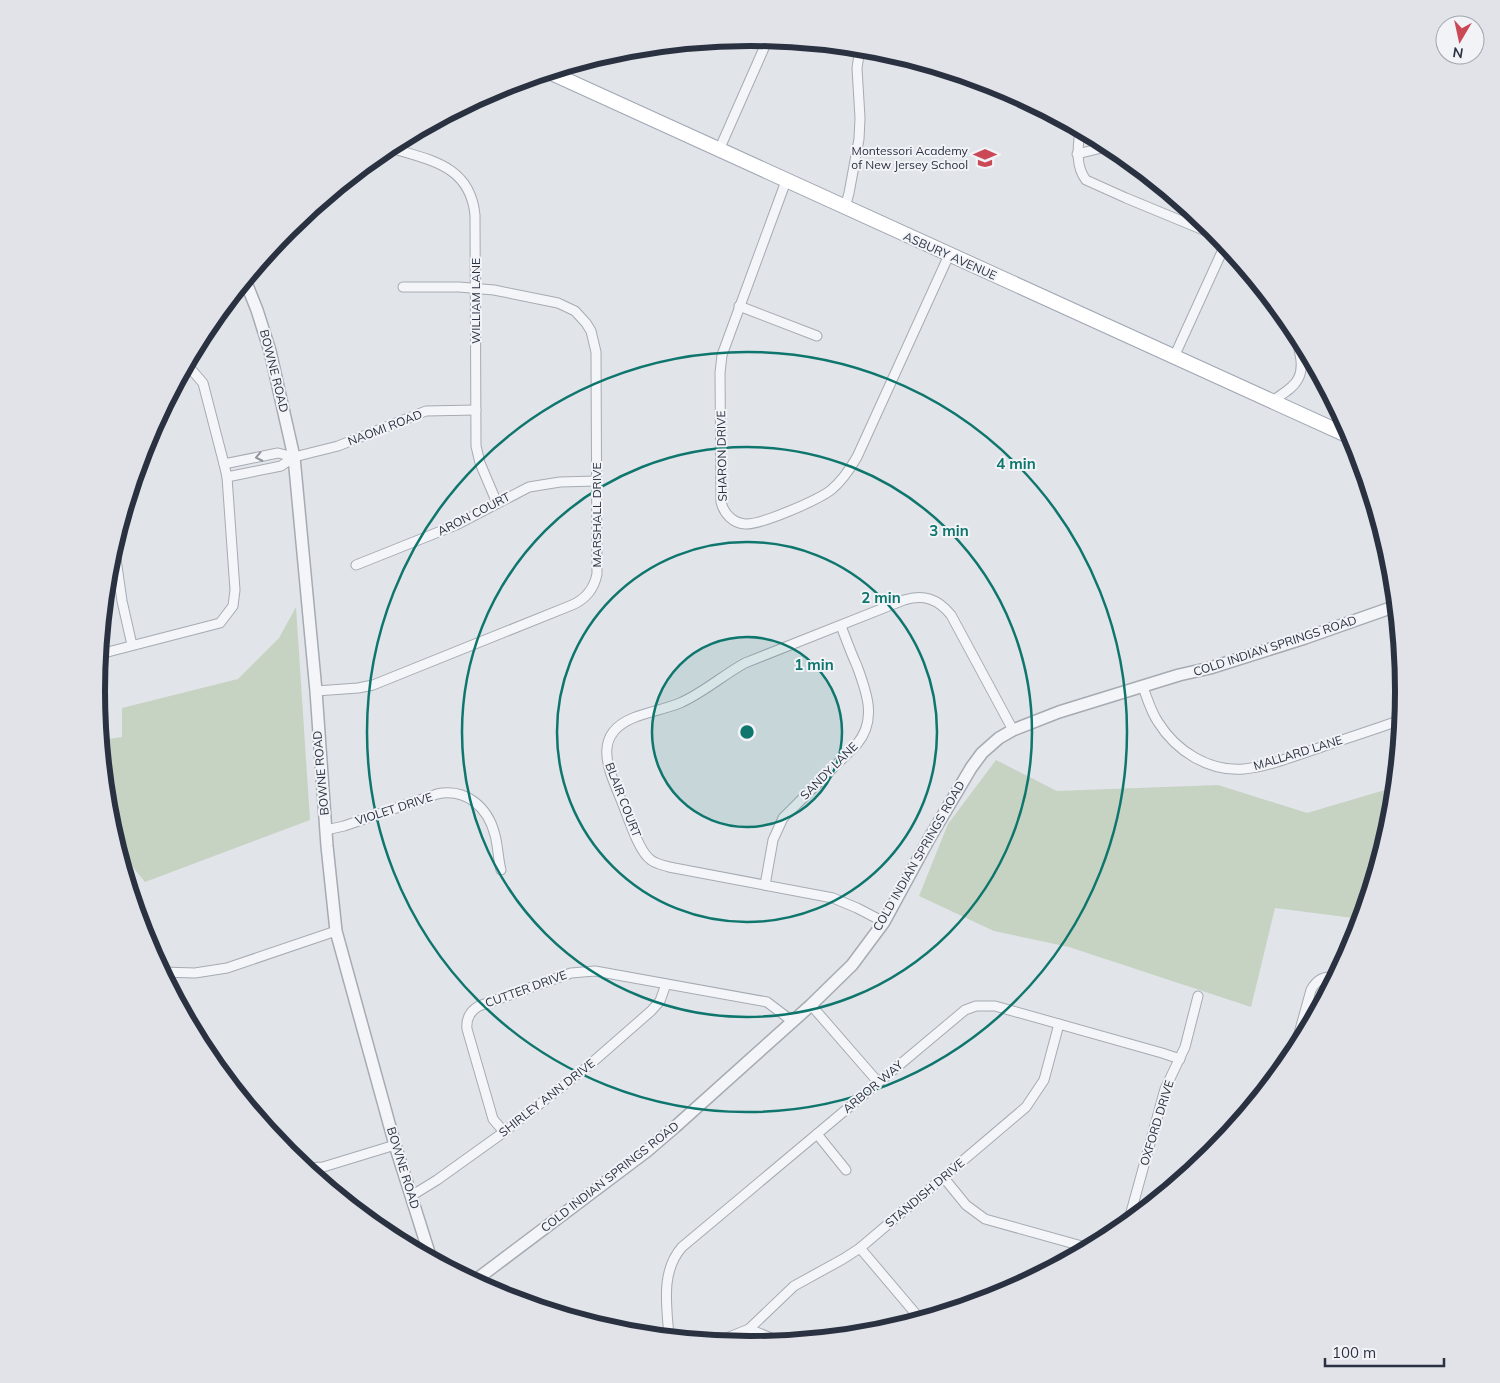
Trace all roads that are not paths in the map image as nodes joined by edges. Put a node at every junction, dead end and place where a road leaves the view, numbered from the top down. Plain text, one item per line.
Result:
1 (765, 47) edge
2 (859, 56) edge
3 (557, 76) edge
4 (1079, 137) edge
5 (1098, 149) edge
6 (718, 150) junction
7 (399, 151) edge
8 (1077, 154) junction
9 (786, 181) junction
10 (845, 208) junction
11 (1198, 228) edge
12 (1222, 252) edge
13 (948, 255) junction
14 (248, 287) edge
15 (403, 287) dead end
16 (476, 288) junction
17 (739, 306) junction
18 (817, 336) dead end
19 (1300, 355) edge
20 (1174, 358) junction
21 (191, 369) edge
22 (1271, 402) junction
23 (476, 410) junction
24 (1341, 433) edge
25 (294, 457) junction
26 (224, 464) junction
27 (227, 477) junction
28 (597, 481) junction
29 (497, 503) junction
30 (356, 565) dead end
31 (117, 567) edge
32 (1390, 608) edge
33 (841, 626) junction
34 (132, 645) junction
35 (106, 652) edge
36 (1143, 687) junction
37 (316, 691) junction
38 (1394, 722) edge
39 (1013, 730) junction
40 (326, 830) junction
41 (501, 870) dead end
42 (765, 886) junction
43 (884, 922) junction
44 (336, 931) junction
45 (169, 972) edge
46 (1329, 977) edge
47 (666, 984) junction
48 (1198, 996) dead end
49 (811, 1005) junction
50 (792, 1022) junction
51 (1059, 1024) junction
52 (1303, 1024) edge
53 (1180, 1059) junction
54 (878, 1082) junction
55 (504, 1132) junction
56 (817, 1134) junction
57 (395, 1144) junction
58 (315, 1167) edge
59 (846, 1170) dead end
60 (944, 1178) junction
61 (411, 1196) junction
62 (1131, 1211) edge
63 (1080, 1246) edge
64 (860, 1248) junction
65 (428, 1251) edge
66 (480, 1277) edge
67 (917, 1315) edge
68 (749, 1328) junction
69 (669, 1331) edge
70 (731, 1336) edge
71 (768, 1336) edge

1 - 6 street
2 - 10 street
3 - 6 main road, ASBURY AVENUE
4 - 8 street
5 - 8 street
6 - 9 main road, ASBURY AVENUE
7 - 16 street, WILLIAM LANE
8 - 11 street
9 - 10 main road, ASBURY AVENUE
9 - 17 street, SHARON DRIVE
10 - 13 main road, ASBURY AVENUE
12 - 20 street
13 - 17 street, SHARON DRIVE
13 - 20 main road, ASBURY AVENUE
14 - 25 street, BOWNE ROAD
15 - 16 street, MARSHALL DRIVE
16 - 23 street, WILLIAM LANE
16 - 28 street, MARSHALL DRIVE
17 - 18 street
19 - 22 street
20 - 22 main road, ASBURY AVENUE
21 - 26 street
22 - 24 main road, ASBURY AVENUE
23 - 25 street, NAOMI ROAD
23 - 29 street, WILLIAM LANE
25 -> 26 street
25 - 27 street
25 - 37 street, BOWNE ROAD
26 - 27 street
27 - 34 street
28 - 29 street, ARON COURT
28 - 37 street, MARSHALL DRIVE
29 - 30 street, ARON COURT
31 - 34 street
32 - 36 street, COLD INDIAN SPRINGS ROAD
33 - 39 street, BLAIR COURT
33 - 42 street, SANDY LANE
33 - 42 street, BLAIR COURT
34 - 35 street
36 - 38 street, MALLARD LANE
36 - 39 street, COLD INDIAN SPRINGS ROAD
37 - 40 street, BOWNE ROAD
39 - 43 street, COLD INDIAN SPRINGS ROAD
40 - 41 street, VIOLET DRIVE
40 - 44 street, BOWNE ROAD
42 - 43 street, BLAIR COURT
43 - 49 street, COLD INDIAN SPRINGS ROAD
44 - 45 street
44 - 57 street, BOWNE ROAD
46 - 52 street
47 - 50 street, CUTTER DRIVE
47 - 55 street, SHIRLEY ANN DRIVE
47 - 55 street, CUTTER DRIVE
48 - 53 street, OXFORD DRIVE
49 - 50 street, COLD INDIAN SPRINGS ROAD
49 - 54 street
50 - 66 street, COLD INDIAN SPRINGS ROAD
51 - 53 street, ARBOR WAY
51 - 54 street, ARBOR WAY
51 - 60 street, STANDISH DRIVE
53 - 62 street, OXFORD DRIVE
54 - 56 street, ARBOR WAY
55 - 61 street, SHIRLEY ANN DRIVE
56 - 59 street
56 - 69 street, ARBOR WAY
57 - 58 street
57 - 61 street, BOWNE ROAD
60 - 63 street
60 - 64 street, STANDISH DRIVE
61 - 65 street, BOWNE ROAD
64 - 67 street
64 - 68 street, STANDISH DRIVE
68 - 70 street, STANDISH DRIVE
68 - 71 street

